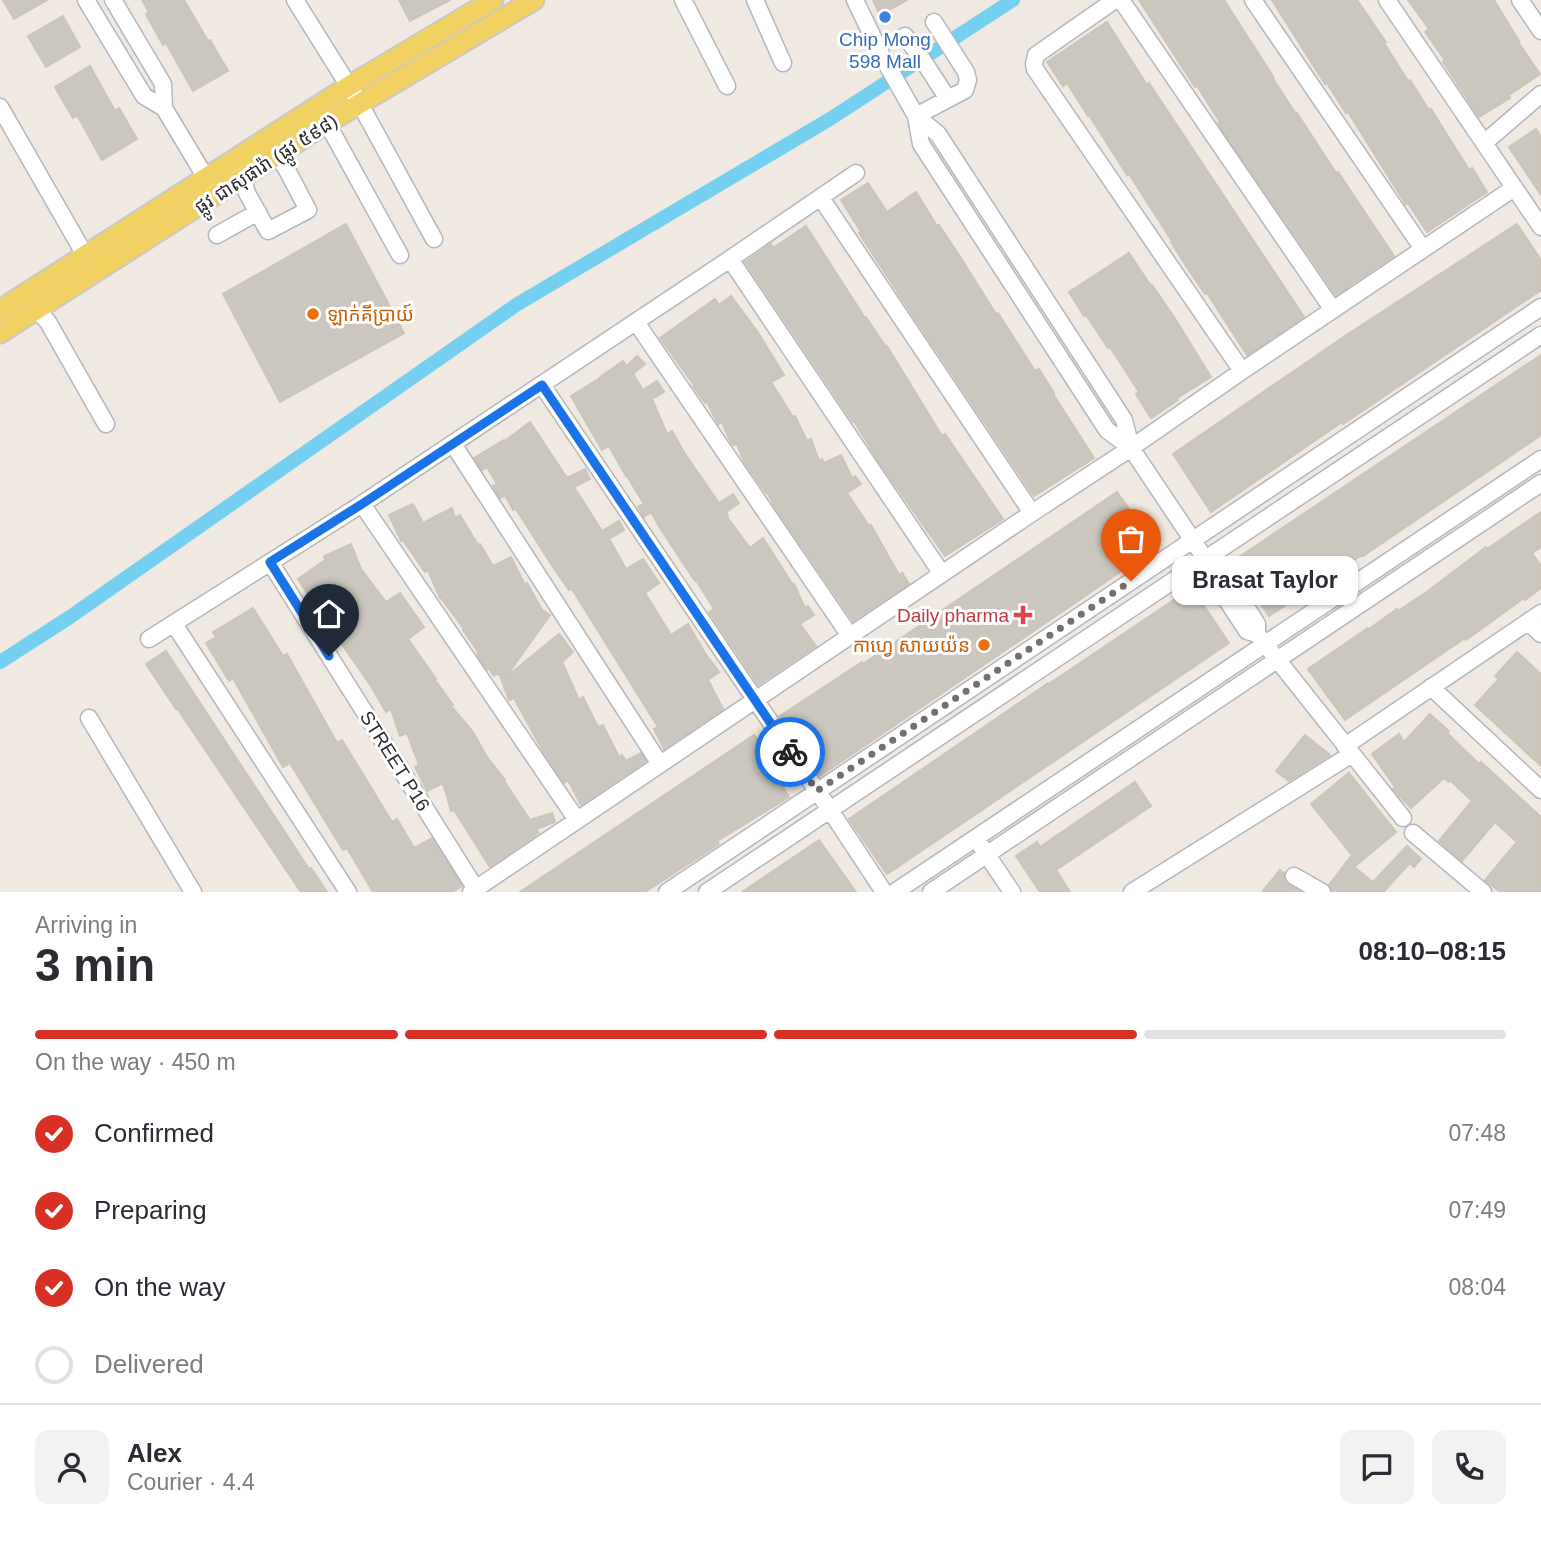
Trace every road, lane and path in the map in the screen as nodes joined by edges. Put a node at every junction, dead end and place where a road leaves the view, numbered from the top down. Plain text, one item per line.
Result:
1 (86, 0) edge
2 (113, 0) edge
3 (295, 0) edge
4 (493, 0) edge
5 (534, 0) edge
6 (683, 0) edge
7 (755, 0) edge
8 (855, 0) edge
9 (1115, 0) edge
10 (1121, 0) edge
11 (1253, 0) edge
12 (1387, 0) edge
13 (1520, 0) edge
14 (934, 22) dead end
15 (1541, 31) edge
16 (905, 36) dead end
17 (783, 63) dead end
18 (349, 86) junction
19 (727, 86) dead end
20 (1541, 94) edge
21 (948, 99) junction
22 (360, 104) junction
23 (0, 107) edge
24 (164, 108) junction
25 (916, 116) junction
26 (327, 123) junction
27 (1484, 143) junction
28 (278, 156) junction
29 (232, 161) junction
30 (856, 173) dead end
31 (967, 177) junction
32 (206, 178) junction
33 (243, 178) junction
34 (1514, 187) junction
35 (950, 189) junction
36 (217, 195) junction
37 (821, 198) junction
38 (258, 212) junction
39 (1541, 226) edge
40 (217, 235) dead end
41 (434, 239) dead end
42 (1423, 249) junction
43 (85, 255) junction
44 (400, 255) dead end
45 (1019, 258) junction
46 (730, 259) junction
47 (1002, 269) junction
48 (1541, 307) edge
49 (0, 310) edge
50 (37, 310) junction
51 (1333, 310) junction
52 (636, 322) junction
53 (0, 333) edge
54 (1541, 335) edge
55 (1242, 371) junction
56 (542, 385) junction
57 (1391, 407) junction
58 (106, 424) dead end
59 (1404, 426) junction
60 (453, 444) junction
61 (1131, 448) junction
62 (1541, 459) edge
63 (1541, 483) edge
64 (1262, 493) junction
65 (362, 504) junction
66 (1276, 512) junction
67 (1032, 513) junction
68 (1192, 540) junction
69 (1404, 551) junction
70 (270, 562) junction
71 (1210, 566) junction
72 (1415, 568) junction
73 (942, 574) junction
74 (1131, 581) junction
75 (1144, 601) junction
76 (1535, 618) edge
77 (174, 624) junction
78 (1541, 634) edge
79 (850, 636) junction
80 (149, 639) dead end
81 (1261, 639) junction
82 (1278, 660) junction
83 (1011, 662) junction
84 (1024, 681) junction
85 (1432, 687) junction
86 (755, 700) junction
87 (89, 718) dead end
88 (1121, 741) junction
89 (884, 747) junction
90 (1349, 750) junction
91 (1131, 759) junction
92 (660, 764) junction
93 (897, 766) junction
94 (1541, 790) edge
95 (817, 791) junction
96 (830, 810) junction
97 (1403, 818) dead end
98 (577, 820) junction
99 (758, 831) junction
100 (1413, 833) dead end
101 (976, 838) junction
102 (770, 850) junction
103 (987, 855) junction
104 (1294, 876) dead end
105 (473, 891) edge
106 (193, 892) edge
107 (348, 892) edge
108 (667, 892) edge
109 (707, 892) edge
110 (884, 892) edge
111 (895, 892) edge
112 (932, 892) edge
113 (1012, 892) edge
114 (1132, 892) edge
115 (1322, 892) edge
116 (1483, 892) edge

1 - 24 street
2 - 24 street
3 - 18 street
4 - 18 main road, ផ្លូវ ជាសុផារ៉ា (ផ្លូវ ៥៩៨)
5 - 22 main road, ផ្លូវ ជាសុផារ៉ា (ផ្លូវ ៥៩៨)
6 - 19 street
7 - 17 street
8 - 25 street
9 - 55 street
10 - 51 street
11 - 42 street
12 - 27 street
13 - 15 street
14 - 21 street
16 - 21 street
18 - 22 street
18 - 29 main road, ផ្លូវ ជាសុផារ៉ា (ផ្លូវ ៥៩៨)
20 - 27 street
21 - 25 street
22 - 26 main road, ផ្លូវ ជាសុផារ៉ា (ផ្លូវ ៥៩៨)
22 - 41 street
23 - 43 street
24 - 32 street
25 - 31 street
25 - 35 street
26 - 28 main road, ផ្លូវ ជាសុផារ៉ា (ផ្លូវ ៥៩៨)
26 - 44 street
27 - 34 street
28 - 33 main road, ផ្លូវ ជាសុផារ៉ា (ផ្លូវ ៥៩៨)
28 - 38 street
29 - 32 main road, ផ្លូវ ជាសុផារ៉ា (ផ្លូវ ៥៩៨)
29 - 33 street
30 - 37 street
31 - 35 street
31 - 45 street
32 - 36 street
32 - 43 main road, ផ្លូវ ជាសុផារ៉ា (ផ្លូវ ៥៩៨)
33 - 36 main road, ផ្លូវ ជាសុផារ៉ា (ផ្លូវ ៥៩៨)
33 - 38 street
34 - 39 street
34 - 42 street
35 - 47 street
36 - 50 main road, ផ្លូវ ជាសុផារ៉ា (ផ្លូវ ៥៩៨)
37 - 46 street
37 - 67 street
38 - 40 street
42 - 51 street
43 - 49 main road, ផ្លូវ ជាសុផារ៉ា (ផ្លូវ ៥៩៨)
45 - 47 street
45 - 61 street
46 - 52 street
46 - 73 street
47 - 61 street
48 - 57 street
50 - 53 main road, ផ្លូវ ជាសុផារ៉ា (ផ្លូវ ៥៩៨)
50 - 58 street
51 - 55 street
52 - 56 street
52 - 79 street
54 - 59 street
55 - 61 street
56 - 60 street
56 - 86 street
57 - 59 street
57 - 64 street
59 - 66 street
60 - 65 street
60 - 92 street
61 - 67 street
61 - 68 street
62 - 69 street
63 - 72 street
64 - 66 street
64 - 68 street
65 - 70 street
65 - 98 street
66 - 71 street
67 - 73 street
68 - 71 street
68 - 74 street
69 - 72 street
69 - 81 street
70 - 77 street
70 - 105 street, STREET P16
71 - 75 street
71 - 81 street
72 - 82 street
73 - 79 street
74 - 75 street
74 - 83 street
75 - 84 street
76 - 78 street
76 - 85 street
77 - 80 street
77 - 107 street
79 - 86 street
81 - 82 street
81 - 88 street
82 - 90 street
82 - 91 street
83 - 84 street
83 - 89 street
84 - 93 street
85 - 90 street
85 - 94 street
86 - 92 street
86 - 95 street
87 - 106 street
88 - 91 street
88 - 101 street
89 - 93 street
89 - 95 street
90 - 97 street
90 - 114 street
91 - 103 street
92 - 98 street
93 - 96 street
95 - 96 street
95 - 99 street
96 - 102 street
96 - 110 street
98 - 105 street
99 - 102 street
99 - 108 street
100 - 116 street
101 - 103 street
101 - 111 street
102 - 109 street
103 - 112 street
103 - 113 street
104 - 115 street

